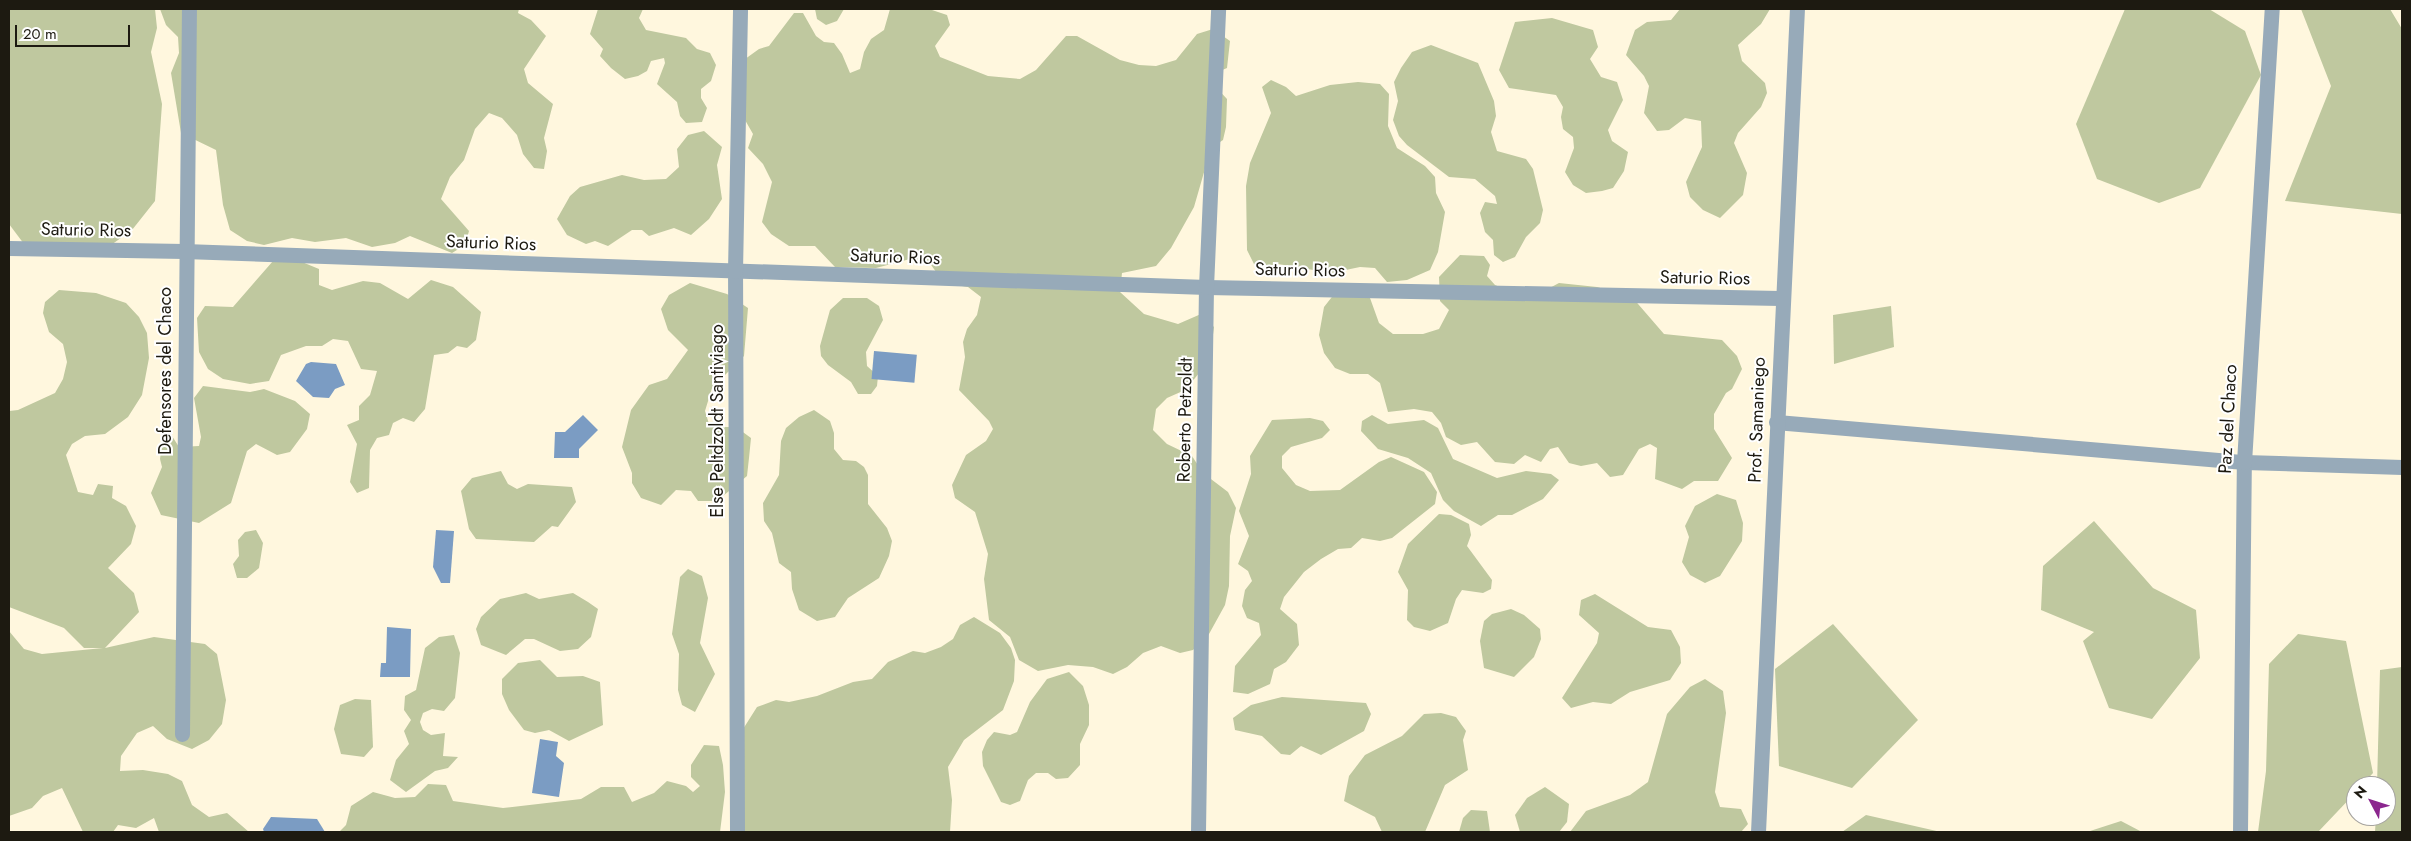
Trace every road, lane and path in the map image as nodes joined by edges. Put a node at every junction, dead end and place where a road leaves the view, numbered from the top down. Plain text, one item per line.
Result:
1 (189, 9) edge
2 (740, 9) edge
3 (1218, 9) edge
4 (1797, 9) edge
5 (2272, 9) edge
6 (9, 248) edge
7 (184, 251) junction
8 (735, 271) junction
9 (1206, 286) junction
10 (1781, 298) junction
11 (1776, 422) junction
12 (2244, 462) junction
13 (2402, 467) edge
14 (182, 734) dead end
15 (737, 832) edge
16 (1198, 832) edge
17 (1758, 832) edge
18 (2240, 832) edge

1 - 7 street, Defensores del Chaco
2 - 8 street, Else Peltdzoldt Santiviago
3 - 9 street, Roberto Petzoldt
4 - 10 street, Prof. Samaniego
5 - 12 street, Paz del Chaco
6 - 7 street, Saturio Rios
7 - 8 street, Saturio Rios
7 - 14 street, Defensores del Chaco
8 - 9 street, Saturio Rios
8 - 15 street, Else Peltdzoldt Santiviago
9 - 10 street, Saturio Rios
9 - 16 street, Roberto Petzoldt
10 - 11 street, Prof. Samaniego
11 - 12 street
11 - 17 street, Prof. Samaniego
12 - 13 street
12 - 18 street, Paz del Chaco

